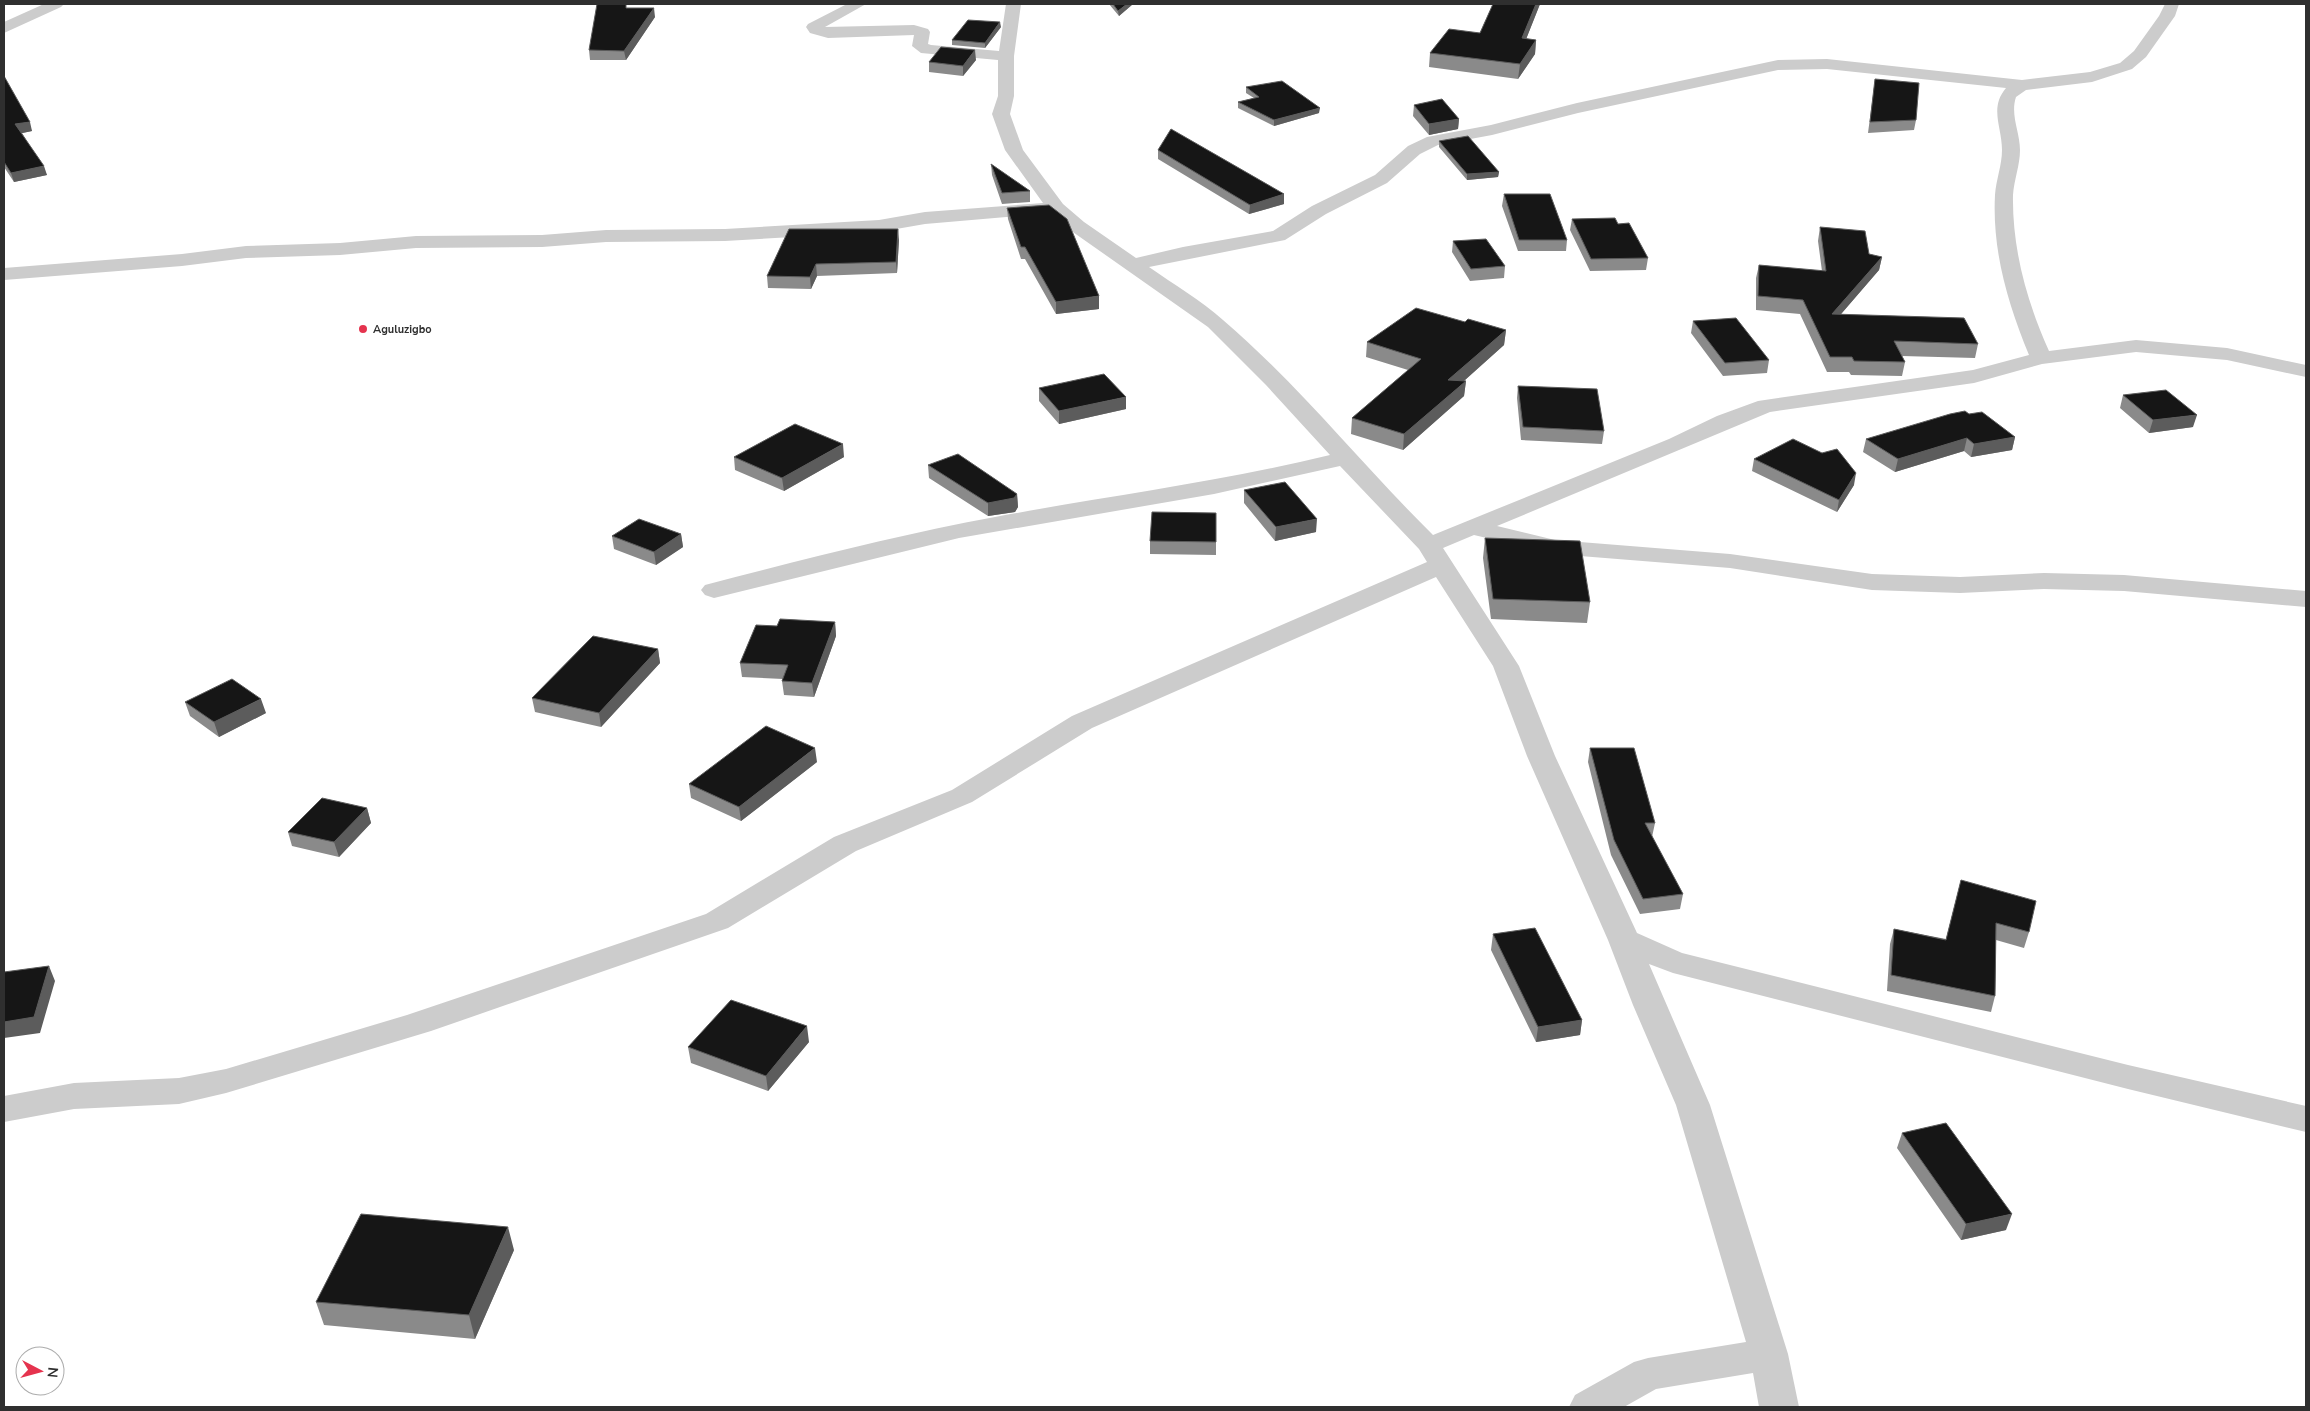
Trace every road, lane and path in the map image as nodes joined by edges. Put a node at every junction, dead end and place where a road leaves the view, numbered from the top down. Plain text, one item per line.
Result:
1 (56, 4) edge
2 (858, 4) edge
3 (1014, 4) edge
4 (2172, 4) edge
5 (4, 28) edge
6 (1006, 56) junction
7 (2022, 85) junction
8 (1056, 208) junction
9 (1133, 266) junction
10 (4, 274) edge
11 (2041, 358) junction
12 (2306, 371) edge
13 (1344, 458) junction
14 (1475, 528) junction
15 (1435, 555) junction
16 (714, 590) dead end
17 (2306, 599) edge
18 (1624, 940) junction
19 (4, 1109) edge
20 (2306, 1119) edge
21 (1769, 1354) junction
22 (1589, 1407) edge
23 (1779, 1407) edge

1 - 5 street
2 - 6 street
3 - 6 street
4 - 7 street
6 - 8 street
7 - 9 street
7 - 11 street
8 - 9 street
8 - 10 street
9 - 13 street
11 - 12 street
11 - 14 street
13 - 15 street
13 - 16 street
14 - 15 street
14 - 17 street
15 - 18 street
15 - 19 street
18 - 20 street
18 - 21 street
21 - 22 street
21 - 23 street

